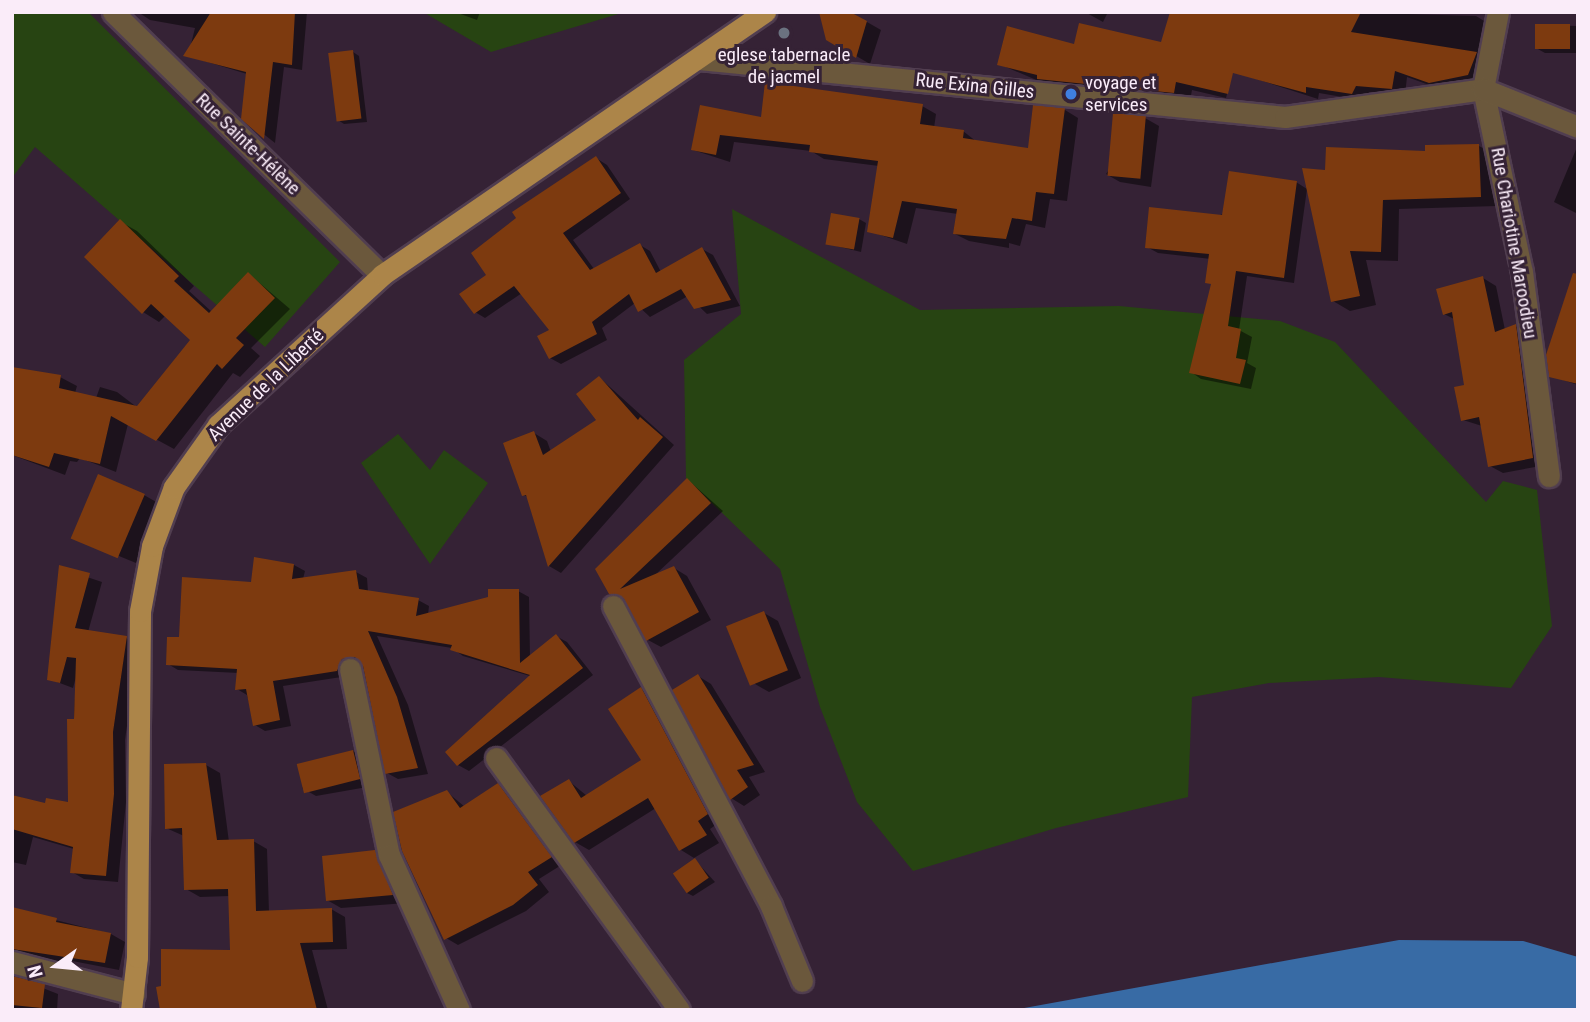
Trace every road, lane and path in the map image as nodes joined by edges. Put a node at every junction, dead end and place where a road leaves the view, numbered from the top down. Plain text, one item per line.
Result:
1 (113, 12) edge
2 (765, 12) edge
3 (1498, 12) edge
4 (699, 59) junction
5 (1483, 89) junction
6 (1578, 127) edge
7 (382, 275) junction
8 (1549, 476) dead end
9 (612, 606) dead end
10 (350, 669) dead end
11 (496, 758) dead end
12 (12, 962) edge
13 (802, 981) dead end
14 (132, 1002) edge
15 (459, 1010) edge
16 (679, 1010) edge

1 - 7 street, Rue Sainte-Hélène
2 - 4 main road, Avenue de la Liberté
3 - 5 street, Rue Chariotine Maroodieu
4 - 5 street, Rue Exina Gilles
4 - 7 main road, Avenue de la Liberté
5 - 6 street, Rue Exina Gilles
5 - 8 street, Rue Chariotine Maroodieu
7 - 14 main road, Avenue de la Liberté
9 - 13 street
10 - 15 street
11 - 16 street
12 - 14 street

